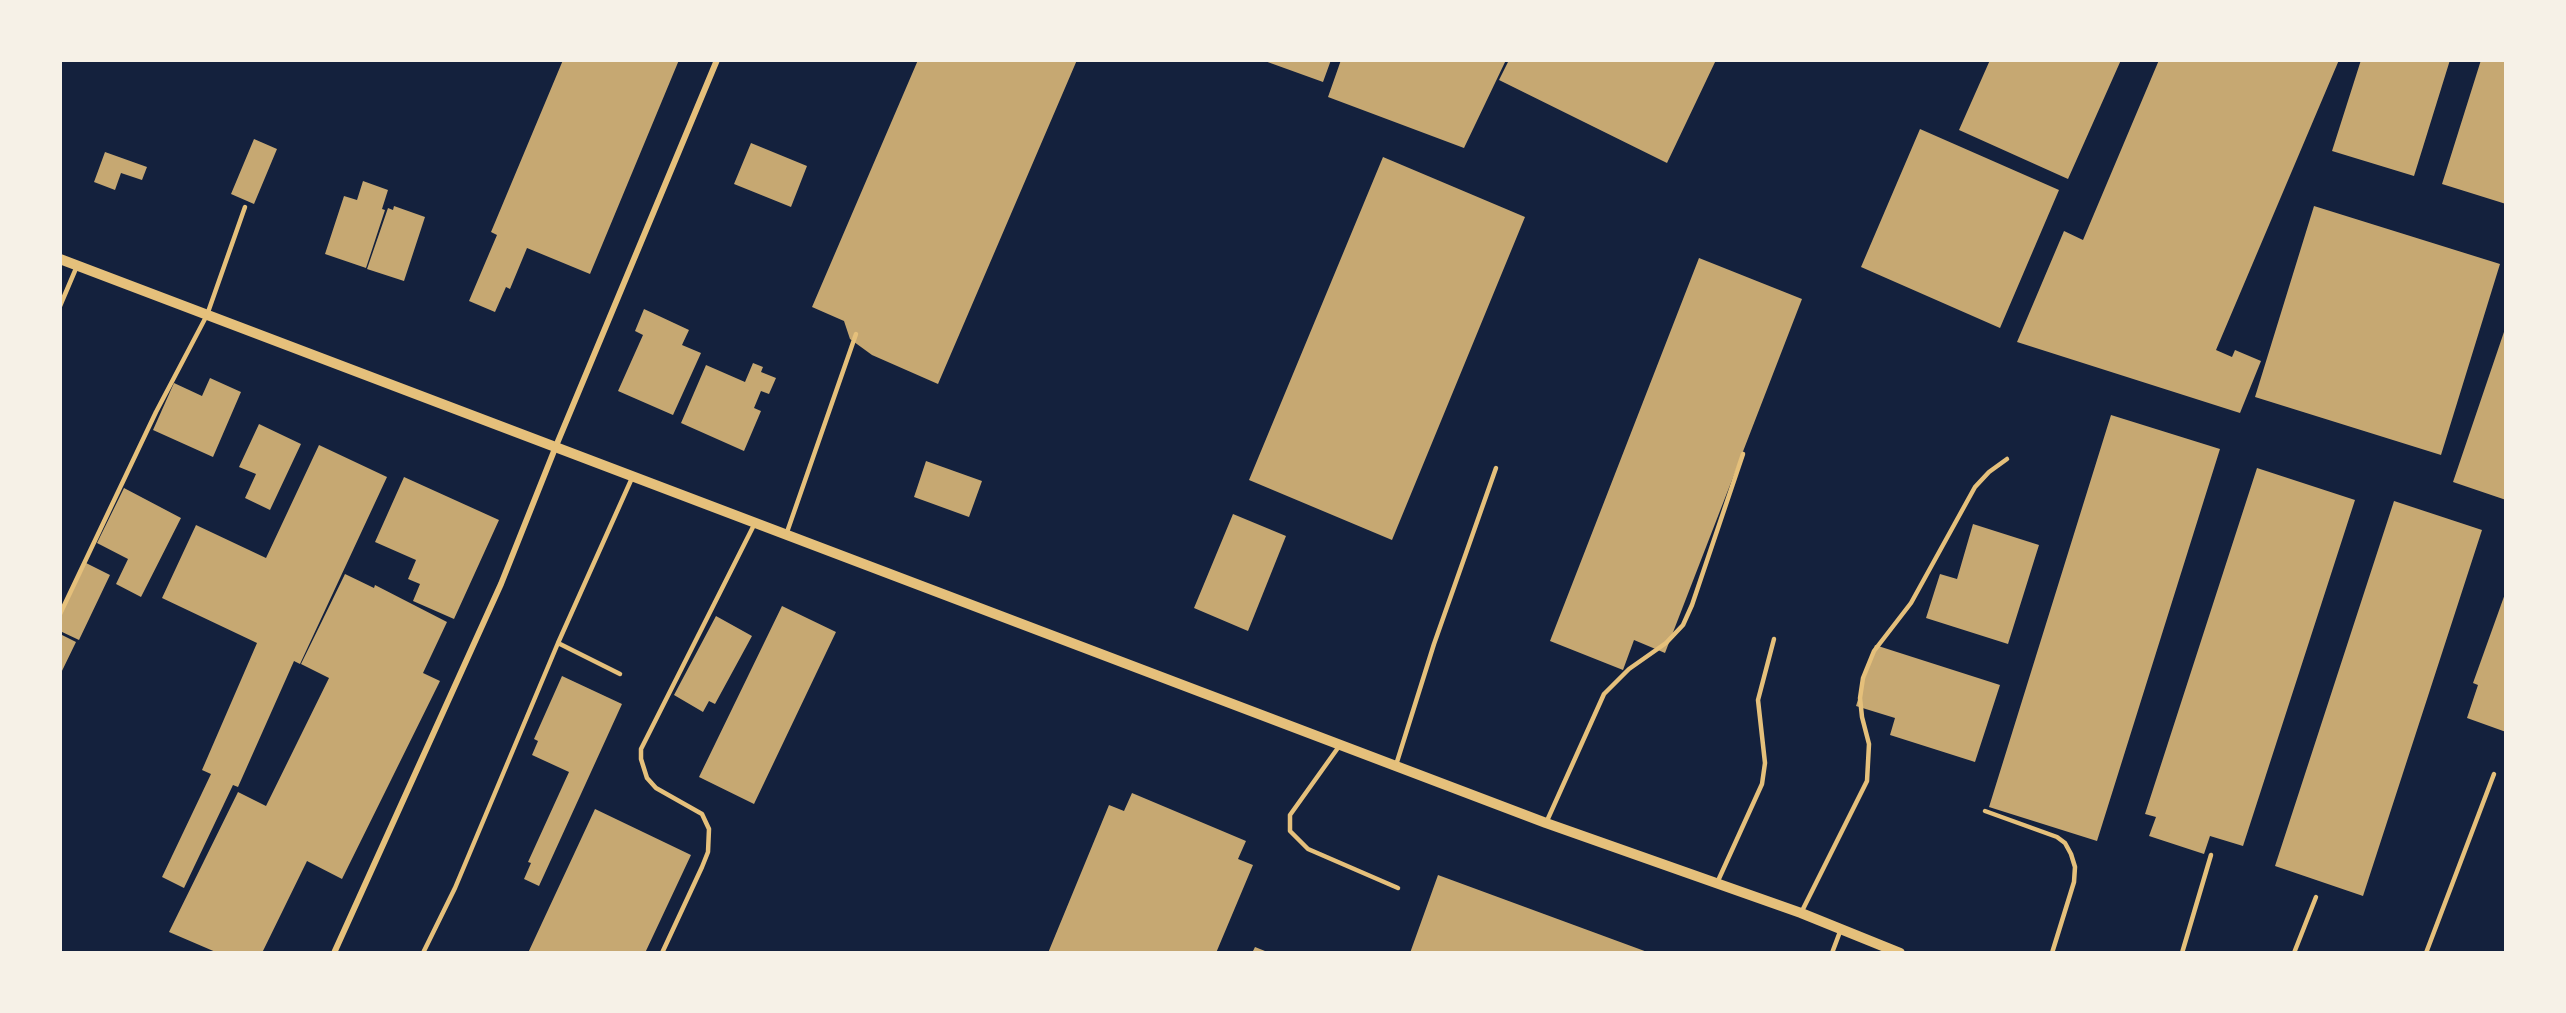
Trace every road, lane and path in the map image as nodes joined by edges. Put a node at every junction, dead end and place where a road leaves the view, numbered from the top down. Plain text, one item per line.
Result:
1 (717, 60) edge
2 (244, 207) dead end
3 (60, 259) edge
4 (77, 266) junction
5 (60, 306) edge
6 (207, 315) junction
7 (856, 334) dead end
8 (556, 446) junction
9 (1743, 454) dead end
10 (2007, 459) dead end
11 (1496, 468) dead end
12 (632, 478) junction
13 (755, 523) junction
14 (786, 535) junction
15 (60, 614) edge
16 (1774, 639) dead end
17 (558, 643) junction
18 (620, 674) dead end
19 (1340, 745) junction
20 (1396, 765) junction
21 (2494, 774) dead end
22 (1985, 811) dead end
23 (1546, 823) junction
24 (2211, 855) dead end
25 (1716, 883) junction
26 (1398, 888) dead end
27 (2316, 897) dead end
28 (1801, 913) junction
29 (1841, 929) junction
30 (334, 953) edge
31 (423, 953) edge
32 (662, 953) edge
33 (1832, 953) edge
34 (1900, 953) edge
35 (2052, 953) edge
36 (2182, 953) edge
37 (2294, 953) edge
38 (2426, 953) edge

1 - 8 street
2 - 6 lane
3 - 4 street
4 - 5 lane
4 - 6 street
6 - 8 street
6 - 15 lane
7 - 14 lane
8 - 12 street
8 - 30 street
9 - 23 lane
10 - 28 lane
11 - 20 lane
12 - 13 street
12 - 17 lane
13 - 14 street
13 - 32 lane
14 - 19 street
16 - 25 lane
17 - 18 lane
17 - 31 lane
19 - 20 street
19 - 26 lane
20 - 23 street
21 - 38 lane
22 - 35 lane
23 - 25 street
24 - 36 lane
25 - 28 street
27 - 37 lane
28 - 29 street
29 - 33 lane
29 - 34 street

